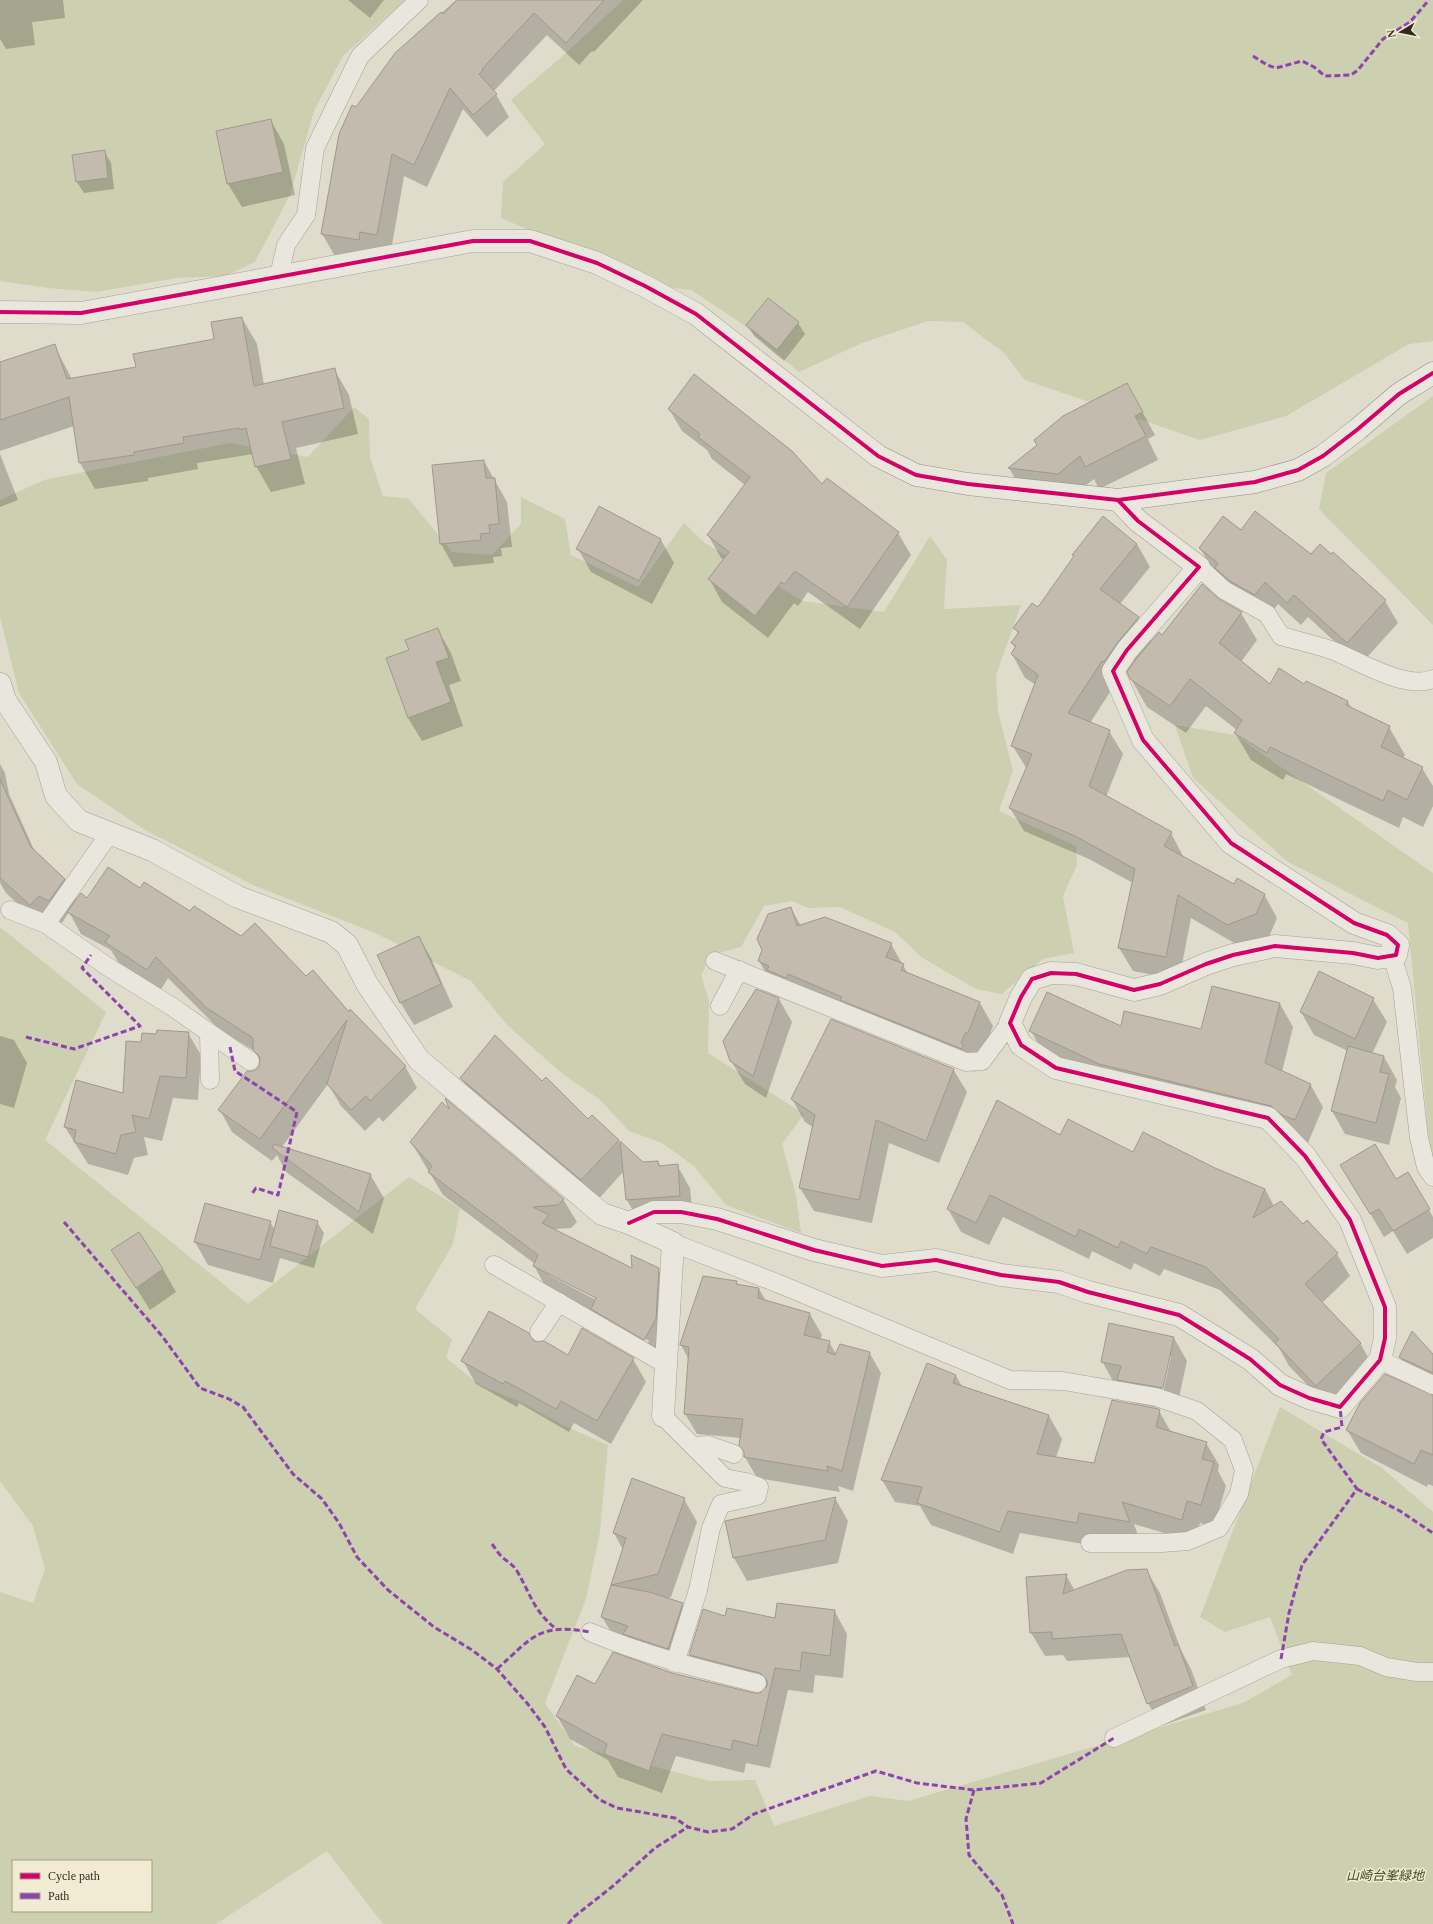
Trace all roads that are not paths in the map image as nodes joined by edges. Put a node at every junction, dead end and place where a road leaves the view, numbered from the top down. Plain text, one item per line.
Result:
1 (419, 0) edge
2 (280, 276) junction
3 (0, 312) edge
4 (1433, 373) edge
5 (1118, 500) junction
6 (1199, 567) junction
7 (1433, 679) edge
8 (0, 684) edge
9 (110, 833) junction
10 (10, 910) dead end
11 (46, 924) junction
12 (1392, 956) junction
13 (715, 961) dead end
14 (739, 970) junction
15 (720, 1006) dead end
16 (1010, 1023) junction
17 (208, 1033) junction
18 (250, 1062) dead end
19 (210, 1080) dead end
20 (1433, 1177) edge
21 (629, 1223) junction
22 (674, 1243) junction
23 (494, 1265) dead end
24 (560, 1302) junction
25 (539, 1332) dead end
26 (1380, 1360) junction
27 (667, 1365) junction
28 (1433, 1386) edge
29 (663, 1416) joint
30 (693, 1446) junction
31 (734, 1454) dead end
32 (1090, 1543) dead end
33 (590, 1632) dead end
34 (675, 1662) junction
35 (1433, 1672) edge
36 (757, 1683) dead end
37 (1114, 1738) dead end

1 - 2 lane
2 - 3 street
2 - 5 street
4 - 5 street
5 - 6 street
6 - 7 lane
6 - 12 street
8 - 9 street
9 - 11 lane
9 - 21 street
10 - 11 lane
11 - 17 lane
12 - 16 street
12 - 20 lane
13 - 14 lane
14 - 15 lane
14 - 16 lane
16 - 26 street
17 - 18 lane
17 - 19 lane
21 - 22 street
21 - 26 street
22 - 27 street
22 - 32 lane
23 - 24 lane
24 - 25 lane
24 - 27 lane
26 - 28 lane
27 - 29 street
29 - 30 lane
30 - 31 lane
30 - 34 lane
33 - 34 lane
34 - 36 lane
35 - 37 lane

